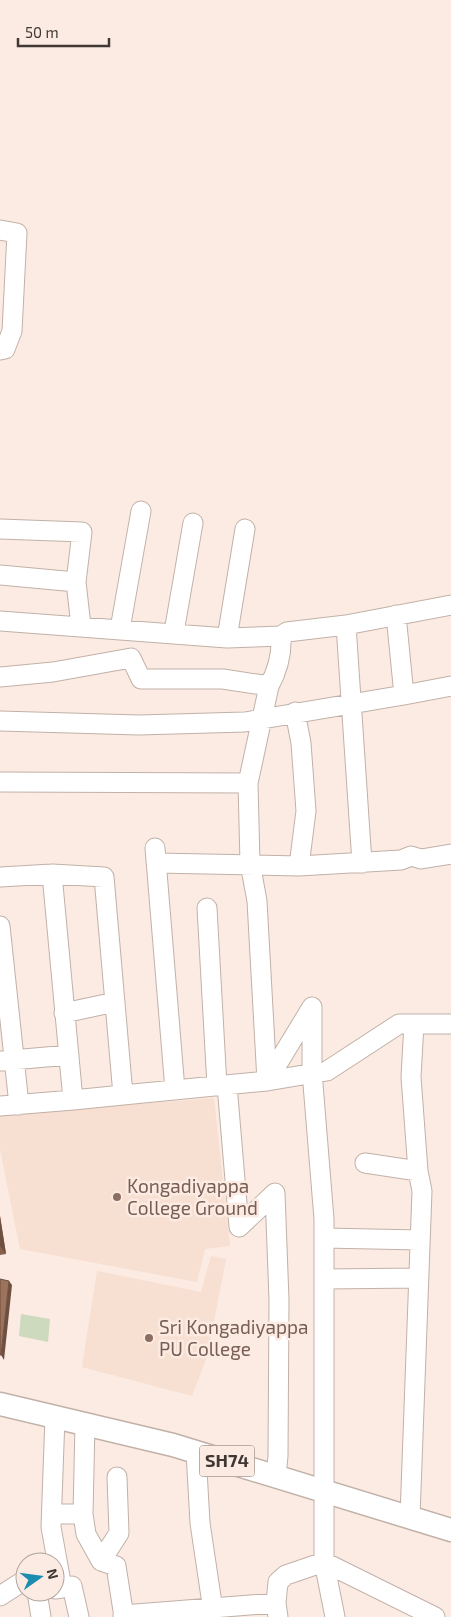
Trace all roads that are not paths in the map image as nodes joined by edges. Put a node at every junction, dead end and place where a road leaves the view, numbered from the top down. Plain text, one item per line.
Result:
1 (0, 230) edge
2 (0, 350) edge
3 (141, 511) dead end
4 (193, 523) dead end
5 (0, 529) edge
6 (245, 529) dead end
7 (0, 575) edge
8 (76, 582) junction
9 (451, 605) edge
10 (396, 615) junction
11 (0, 621) edge
12 (346, 625) junction
13 (81, 626) junction
14 (120, 630) junction
15 (174, 632) junction
16 (282, 636) junction
17 (227, 638) junction
18 (0, 677) edge
19 (269, 686) junction
20 (451, 686) edge
21 (404, 695) junction
22 (351, 703) junction
23 (295, 712) junction
24 (262, 718) junction
25 (0, 721) edge
26 (0, 782) edge
27 (248, 783) junction
28 (451, 854) edge
29 (362, 863) junction
30 (250, 864) junction
31 (299, 866) junction
32 (52, 874) junction
33 (0, 877) edge
34 (207, 908) dead end
35 (0, 926) edge
36 (115, 1002) junction
37 (64, 1013) junction
38 (414, 1024) junction
39 (451, 1024) edge
40 (68, 1055) junction
41 (7, 1060) edge
42 (312, 1072) junction
43 (268, 1081) junction
44 (222, 1086) junction
45 (175, 1090) junction
46 (123, 1095) junction
47 (74, 1100) junction
48 (19, 1105) junction
49 (0, 1106) edge
50 (365, 1163) dead end
51 (418, 1171) junction
52 (324, 1238) junction
53 (420, 1240) junction
54 (419, 1278) junction
55 (324, 1279) junction
56 (0, 1404) edge
57 (55, 1417) junction
58 (85, 1424) junction
59 (196, 1452) junction
60 (276, 1476) junction
61 (117, 1477) dead end
62 (325, 1491) junction
63 (52, 1514) junction
64 (84, 1514) junction
65 (410, 1517) junction
66 (451, 1530) edge
67 (54, 1552) edge
68 (101, 1561) junction
69 (324, 1562) junction
70 (15, 1586) edge
71 (65, 1588) edge
72 (0, 1596) edge
73 (39, 1602) edge
74 (277, 1610) edge
75 (214, 1613) edge
76 (123, 1616) edge
77 (41, 1617) edge
78 (79, 1617) edge
79 (335, 1617) edge
80 (435, 1617) edge

1 - 2 street
3 - 14 street
4 - 15 street
5 - 8 street
6 - 17 street
7 - 8 street
8 - 13 street
9 - 10 street
10 - 12 street
10 - 21 street
11 - 13 street
12 - 16 street
12 - 22 street
13 - 14 street
14 - 15 street
15 - 17 street
16 - 17 street
16 - 19 street
18 - 19 street
19 - 24 street
20 - 21 street
21 - 22 street
22 - 23 street
22 - 29 street
23 - 24 street
23 - 31 street
24 - 25 street
24 - 27 street
26 - 27 street
27 - 30 street
28 - 29 street
29 - 31 street
30 - 31 street
30 - 43 street
30 - 45 street
32 - 33 street
32 - 36 street
32 - 37 street
34 - 44 street
35 - 41 street
36 - 37 street
36 - 46 street
37 - 40 street
38 - 39 street
38 - 42 street
38 - 51 street
40 - 41 street
40 - 47 street
41 - 48 street
42 - 43 street
42 - 43 street
42 - 52 street
43 - 44 street
44 - 45 street
44 - 60 street
45 - 46 street
46 - 47 street
47 - 48 street
48 - 49 street
50 - 51 street
51 - 53 street
52 - 53 street
52 - 55 street
53 - 54 street
54 - 55 street
54 - 65 street
55 - 62 street
56 - 57 main road, SH74
57 - 58 main road, SH74
57 - 63 street
58 - 59 main road, SH74
58 - 64 street
59 - 60 main road, SH74
59 - 75 street
60 - 62 main road, SH74
61 - 68 street
62 - 65 main road, SH74
62 - 69 street
63 - 64 street
63 - 67 street
64 - 68 street
65 - 66 main road, SH74
68 - 76 street
69 - 74 street
69 - 79 street
69 - 80 street
70 - 72 street
71 - 78 street
73 - 77 street
74 - 75 street
75 - 76 street

